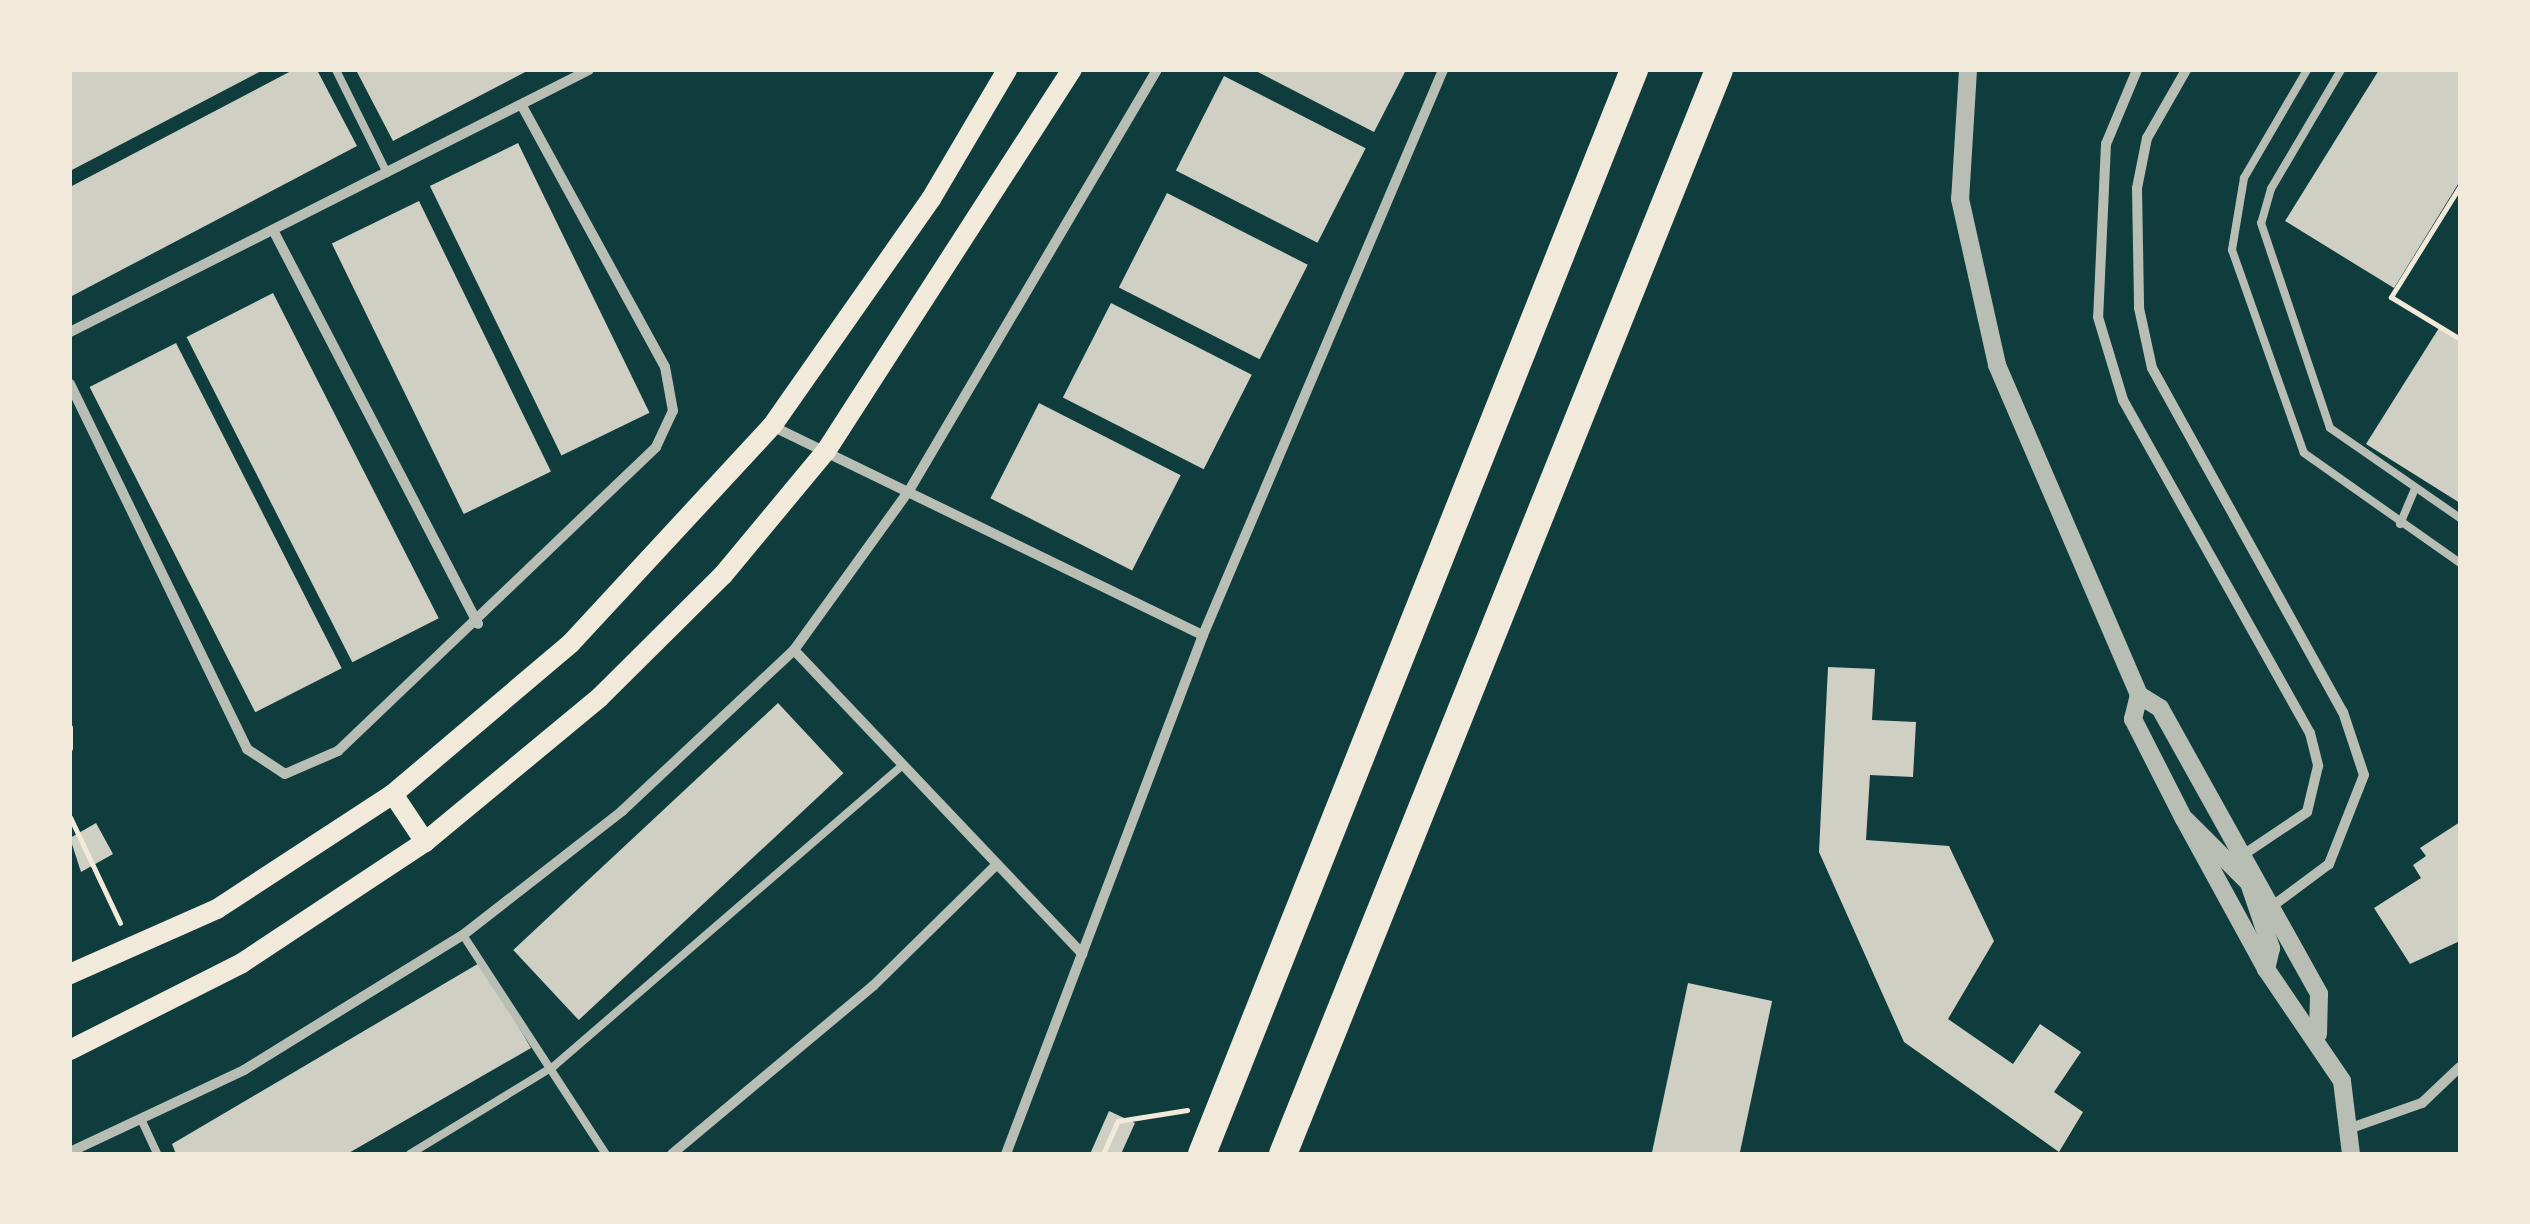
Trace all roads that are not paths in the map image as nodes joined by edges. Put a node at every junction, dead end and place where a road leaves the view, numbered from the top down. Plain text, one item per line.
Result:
1 (336, 70) edge
2 (589, 70) edge
3 (1007, 70) edge
4 (1072, 70) edge
5 (1157, 70) edge
6 (1443, 70) edge
7 (1634, 70) edge
8 (1719, 70) edge
9 (1968, 70) edge
10 (2137, 70) edge
11 (2186, 70) edge
12 (2307, 70) edge
13 (2341, 70) edge
14 (522, 106) junction
15 (387, 174) junction
16 (273, 230) junction
17 (70, 332) edge
18 (70, 384) edge
19 (772, 426) junction
20 (826, 451) junction
21 (910, 488) junction
22 (2415, 489) junction
23 (2460, 518) edge
24 (2400, 524) junction
25 (2460, 563) edge
26 (478, 624) junction
27 (1203, 635) junction
28 (794, 650) junction
29 (2139, 695) junction
30 (901, 767) junction
31 (393, 794) junction
32 (2184, 819) junction
33 (425, 842) junction
34 (2243, 856) junction
35 (996, 865) junction
36 (2248, 888) junction
37 (2271, 907) junction
38 (463, 935) junction
39 (1082, 954) junction
40 (2266, 968) junction
41 (70, 974) edge
42 (2318, 1034) junction
43 (70, 1050) edge
44 (554, 1066) junction
45 (2460, 1067) edge
46 (141, 1119) junction
47 (2351, 1128) junction
48 (70, 1152) edge
49 (674, 1153) edge
50 (157, 1154) edge
51 (410, 1154) edge
52 (606, 1154) edge
53 (1006, 1154) edge
54 (1202, 1154) edge
55 (1282, 1154) edge
56 (2351, 1154) edge

1 - 15 lane
2 - 14 street
3 - 19 main road
4 - 20 main road
5 - 21 street
6 - 27 street
7 - 54 highway
8 - 55 highway
9 - 29 street
10 - 34 street
11 - 37 street
12 - 24 lane
13 - 22 lane
14 - 15 street
14 - 26 street
15 - 16 street
16 - 17 street
16 - 26 street
18 - 26 street
19 - 20 street
19 - 31 main road
20 - 21 street
20 - 33 main road
21 - 27 street
21 - 28 street
22 - 23 lane
22 - 24 lane
24 - 25 lane
27 - 39 street
28 - 30 street
28 - 38 street
29 - 32 street
29 - 34 street
30 - 35 street
30 - 44 lane
31 - 33 main road
31 - 41 main road
32 - 36 street
32 - 40 street
33 - 43 main road
34 - 36 street
34 - 37 street
35 - 39 street
35 - 49 street
36 - 37 street
36 - 40 street
37 - 42 street
38 - 44 lane
38 - 46 street
39 - 53 street
40 - 42 street
42 - 47 street
44 - 51 lane
44 - 52 lane
45 - 47 street
46 - 48 street
46 - 50 lane
47 - 56 street

